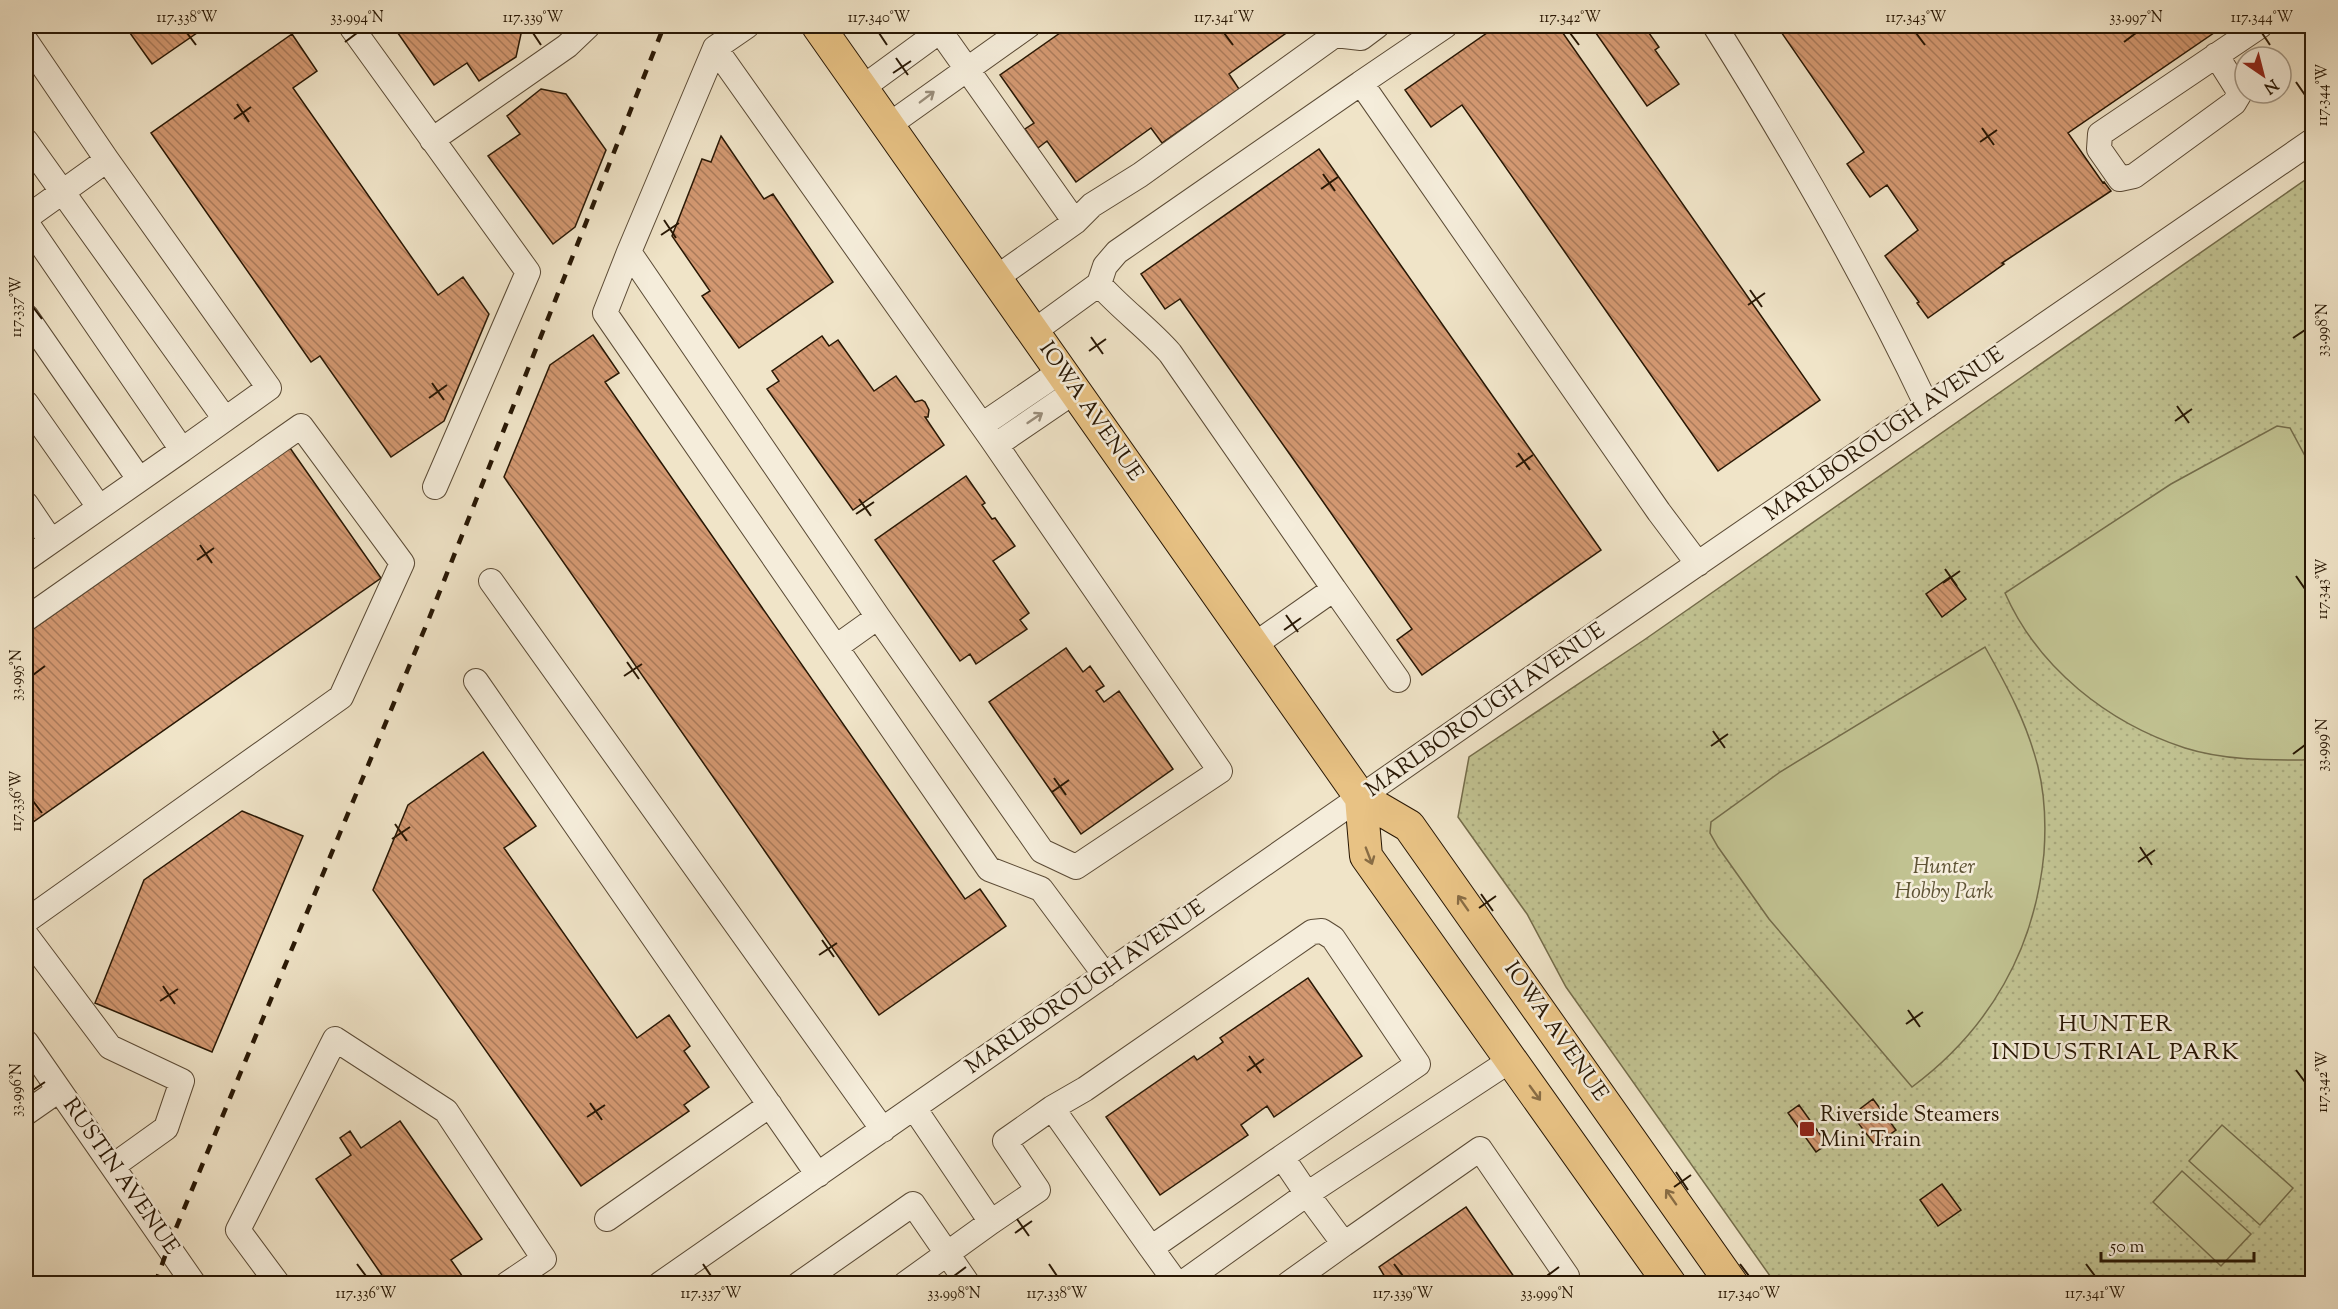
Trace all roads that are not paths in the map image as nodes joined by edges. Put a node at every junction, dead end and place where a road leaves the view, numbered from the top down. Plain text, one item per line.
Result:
1 (588, 26) edge
2 (747, 26) edge
3 (818, 26) edge
4 (1028, 26) edge
5 (1377, 26) edge
6 (1445, 26) edge
7 (1715, 26) edge
8 (2260, 26) edge
9 (352, 28) dead end
10 (944, 28) edge
11 (1331, 30) edge
12 (26, 41) edge
13 (715, 48) junction
14 (2216, 55) junction
15 (966, 68) junction
16 (1361, 83) junction
17 (862, 88) junction
18 (889, 125) junction
19 (432, 140) junction
20 (26, 141) edge
21 (2313, 141) edge
22 (107, 160) junction
23 (62, 192) junction
24 (26, 220) edge
25 (1076, 222) junction
26 (629, 252) junction
27 (996, 278) junction
28 (1099, 284) junction
29 (26, 316) edge
30 (1033, 332) junction
31 (1068, 381) junction
32 (26, 403) edge
33 (1928, 406) junction
34 (225, 419) junction
35 (982, 425) junction
36 (996, 445) junction
37 (182, 450) junction
38 (140, 479) junction
39 (435, 487) dead end
40 (26, 504) edge
41 (99, 507) junction
42 (51, 541) junction
43 (26, 559) edge
44 (1698, 564) junction
45 (491, 581) dead end
46 (1334, 589) junction
47 (878, 617) junction
48 (26, 619) edge
49 (1254, 645) junction
50 (836, 647) junction
51 (1398, 680) dead end
52 (476, 681) dead end
53 (1361, 798) junction
54 (1076, 867) junction
55 (1041, 889) junction
56 (26, 921) edge
57 (26, 935) edge
58 (1105, 975) junction
59 (26, 1042) edge
60 (1511, 1060) junction
61 (59, 1090) junction
62 (770, 1105) junction
63 (914, 1108) junction
64 (1052, 1108) junction
65 (26, 1113) edge
66 (883, 1130) junction
67 (1282, 1157) junction
68 (113, 1166) junction
69 (818, 1175) junction
70 (1307, 1194) junction
71 (607, 1219) dead end
72 (991, 1221) junction
73 (1344, 1245) junction
74 (1151, 1248) junction
75 (948, 1254) junction
76 (661, 1283) edge
77 (194, 1284) edge
78 (278, 1284) edge
79 (507, 1284) edge
80 (799, 1284) edge
81 (905, 1284) edge
82 (968, 1284) edge
83 (1179, 1284) edge
84 (1288, 1284) edge
85 (1556, 1284) edge
86 (1670, 1284) edge
87 (1732, 1284) edge

1 - 19 street
2 - 13 street
3 - 17 main road, IOWA AVENUE
4 - 15 street
5 - 11 street
6 - 16 street
7 - 33 street
8 - 14 street
9 - 19 street
10 - 15 street
10 - 17 street
11 - 25 street
12 - 22 street
13 - 26 street
13 - 35 street
14 - 14 street
18 -> 15 street
15 - 25 street
16 - 28 street
16 - 44 street
17 - 18 main road, IOWA AVENUE
18 - 27 main road, IOWA AVENUE
19 - 39 street
20 - 23 street
21 - 33 street, MARLBOROUGH AVENUE
22 - 23 street
22 - 34 street
23 - 24 street
23 - 34 street
24 - 37 street
25 - 27 street
26 - 47 street
26 - 50 street
27 - 30 main road, IOWA AVENUE
28 - 30 street
28 - 46 street
29 - 38 street
30 - 31 main road, IOWA AVENUE
31 - 35 street
36 -> 31 street
31 - 49 main road, IOWA AVENUE
32 - 41 street
33 - 44 street, MARLBOROUGH AVENUE
34 - 37 street
35 - 36 street
36 - 54 street
37 - 38 street
38 - 41 street
40 - 42 street
41 - 42 street
42 - 43 street
44 - 53 street, MARLBOROUGH AVENUE
45 - 66 street
46 - 49 street
46 - 51 street
47 - 50 street
47 - 54 street
48 - 56 street
49 - 53 main road, IOWA AVENUE
50 - 55 street
52 - 62 street
53 - 58 street, MARLBOROUGH AVENUE
53 -> 60 main road
87 -> 53 main road, IOWA AVENUE
54 - 55 street
55 - 58 street
57 - 68 street
58 - 63 street, MARLBOROUGH AVENUE
59 - 61 street, RUSTIN AVENUE
60 - 70 street
60 -> 86 main road
61 - 65 street
61 - 68 street, RUSTIN AVENUE
62 - 69 street
62 - 71 street
63 - 66 street, MARLBOROUGH AVENUE
63 - 72 street
64 - 67 street
64 - 72 street
64 - 74 street
66 - 69 street, MARLBOROUGH AVENUE
67 - 70 street
67 - 74 street
68 - 77 street, RUSTIN AVENUE
69 - 76 street, MARLBOROUGH AVENUE
70 - 73 street
70 - 83 street
72 - 75 street
73 - 84 street
73 - 85 street
74 - 83 street
75 - 80 street
75 - 81 street
75 - 82 street
78 - 79 street

